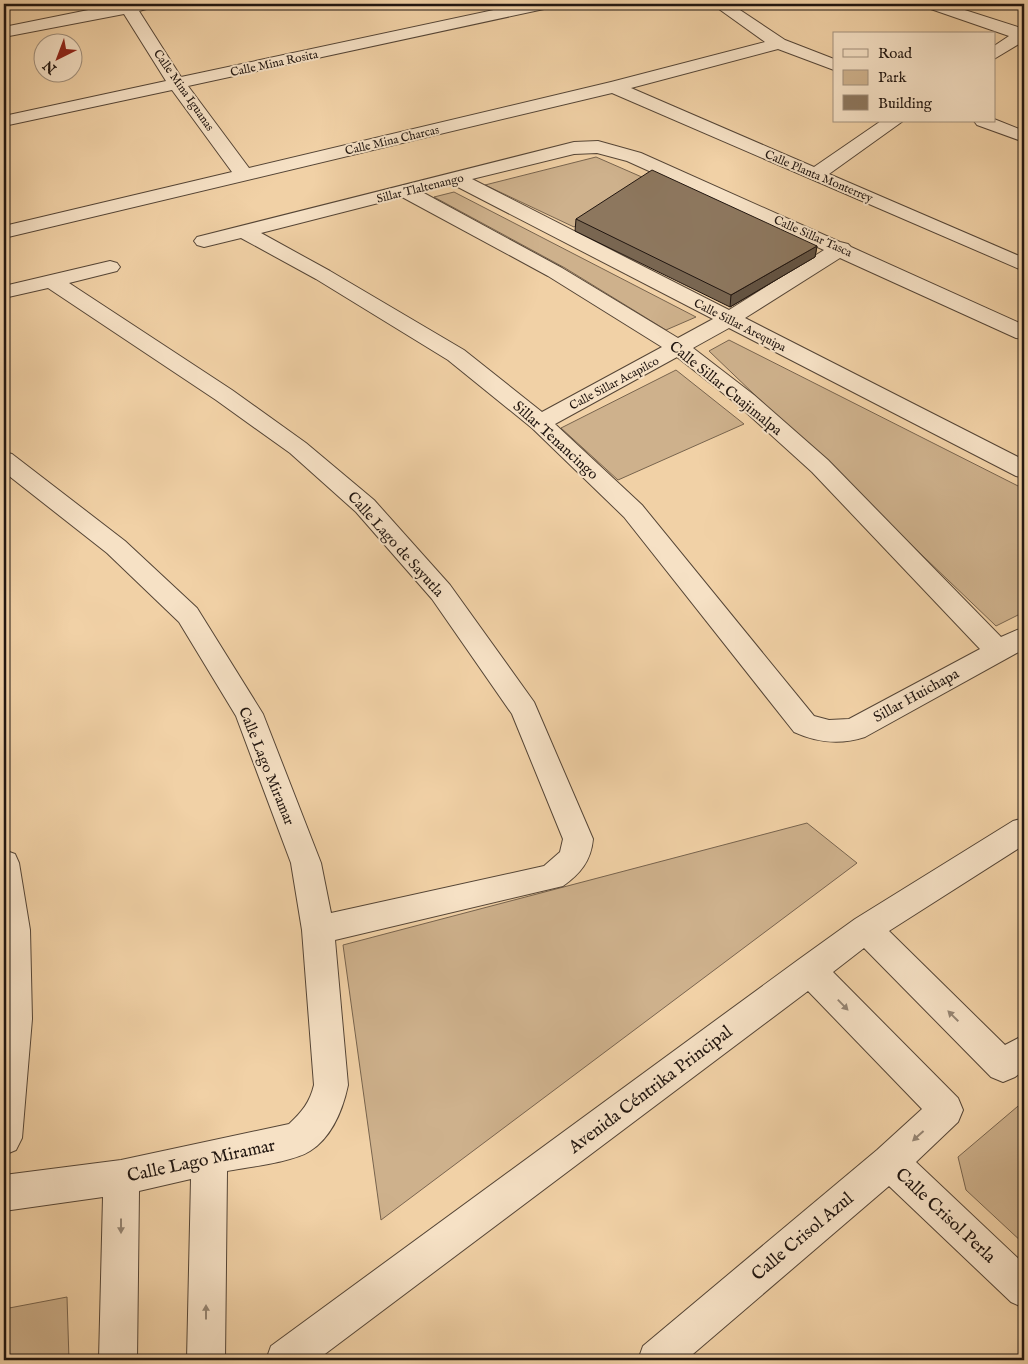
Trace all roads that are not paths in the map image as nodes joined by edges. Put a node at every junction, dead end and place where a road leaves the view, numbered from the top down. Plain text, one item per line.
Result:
1 (148, 4) edge
2 (540, 4) edge
3 (720, 4) edge
4 (931, 4) edge
5 (127, 6) edge
6 (4, 32) edge
7 (1023, 35) edge
8 (779, 44) junction
9 (996, 53) edge
10 (833, 65) edge
11 (178, 84) junction
12 (614, 87) junction
13 (4, 121) edge
14 (893, 122) edge
15 (986, 122) edge
16 (1024, 137) edge
17 (598, 147) joint
18 (816, 174) junction
19 (244, 175) junction
20 (456, 179) junction
21 (405, 191) junction
22 (242, 231) junction
23 (4, 232) edge
24 (204, 241) dead end
25 (841, 248) junction
26 (1024, 265) edge
27 (110, 267) dead end
28 (52, 280) junction
29 (4, 292) edge
30 (729, 320) junction
31 (1024, 333) edge
32 (679, 348) junction
33 (540, 422) junction
34 (4, 460) edge
35 (1024, 470) edge
36 (1024, 637) edge
37 (998, 650) junction
38 (804, 724) joint
39 (1024, 830) edge
40 (4, 863) edge
41 (866, 929) junction
42 (318, 930) junction
43 (809, 970) junction
44 (1014, 1058) edge
45 (4, 1138) edge
46 (210, 1158) junction
47 (890, 1162) junction
48 (121, 1177) junction
49 (4, 1193) edge
50 (1024, 1289) edge
51 (667, 1357) edge
52 (118, 1360) edge
53 (206, 1360) edge
54 (285, 1360) edge

1 - 5 street
2 - 11 street, Calle Mina Rosita
3 - 8 street
4 - 7 street
5 - 6 street
5 - 11 street, Calle Mina Iguanas
7 - 9 street
8 - 10 street
8 - 12 street, Calle Mina Charcas
11 - 13 street, Calle Mina Rosita
11 - 19 street, Calle Mina Iguanas
12 - 18 street, Calle Planta Monterrey
12 - 19 street, Calle Mina Charcas
14 - 18 street
15 - 16 street
17 - 20 street, Sillar Tlaltenango
17 - 25 street, Calle Sillar Tasca
18 - 26 street, Calle Planta Monterrey
19 - 23 street, Calle Mina Charcas
20 - 21 street, Sillar Tlaltenango
20 - 30 street, Calle Sillar Arequipa
21 - 22 street, Sillar Tlaltenango
21 - 32 street, Calle Sillar Cuajimalpa
22 - 24 street, Sillar Tlaltenango
22 - 33 street, Sillar Tenancingo
25 - 30 street, Calle Sillar Acapilco
25 - 31 street, Calle Sillar Tasca
27 - 28 street
28 - 29 street
28 - 42 street, Calle Lago de Sayutla
30 - 32 street, Calle Sillar Acapilco
30 - 35 street, Calle Sillar Arequipa
32 - 33 street, Calle Sillar Acapilco
32 - 37 street, Calle Sillar Cuajimalpa
33 - 38 street, Sillar Tenancingo
34 - 42 street, Calle Lago Miramar
36 - 37 street, Sillar Huichapa
37 - 38 street, Sillar Huichapa
39 - 41 street, Avenida Céntrika Principal
40 - 45 street
41 - 43 street, Avenida Céntrika Principal
44 -> 41 street
42 - 46 street, Calle Lago Miramar
43 -> 47 street, Calle Crisol Azul
43 - 54 street, Avenida Céntrika Principal
46 - 48 street, Calle Lago Miramar
53 -> 46 street
47 - 50 street, Calle Crisol Perla
47 - 51 street, Calle Crisol Azul
48 - 49 street, Calle Lago Miramar
48 -> 52 street

